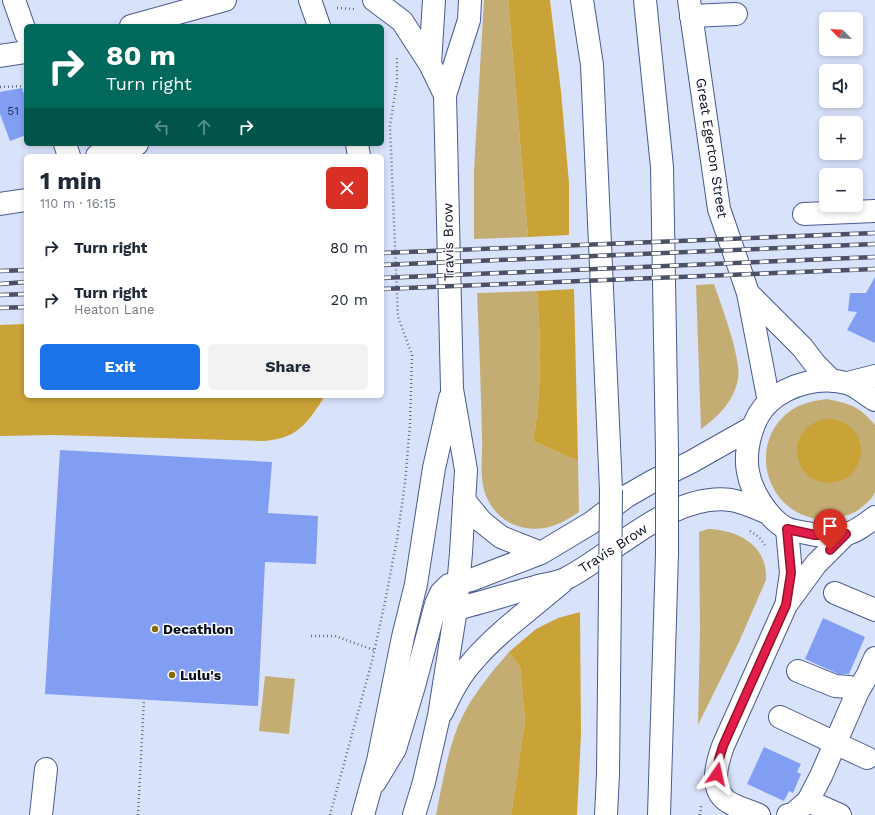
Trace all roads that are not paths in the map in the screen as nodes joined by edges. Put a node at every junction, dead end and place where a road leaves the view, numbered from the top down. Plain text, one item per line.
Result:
1 (14, 0) edge
2 (225, 0) edge
3 (434, 0) edge
4 (470, 0) edge
5 (582, 0) edge
6 (645, 0) edge
7 (366, 5) edge
8 (690, 8) edge
9 (736, 14) dead end
10 (138, 24) edge
11 (24, 28) edge
12 (24, 52) edge
13 (0, 56) edge
14 (430, 64) junction
15 (445, 95) junction
16 (130, 146) edge
17 (104, 154) edge
18 (24, 200) edge
19 (0, 204) edge
20 (875, 211) edge
21 (804, 214) dead end
22 (748, 293) junction
23 (875, 376) edge
24 (840, 382) junction
25 (452, 389) junction
26 (875, 400) edge
27 (769, 402) junction
28 (753, 427) junction
29 (464, 500) junction
30 (768, 513) junction
31 (875, 517) edge
32 (787, 529) junction
33 (846, 534) junction
34 (541, 553) junction
35 (567, 578) junction
36 (459, 583) junction
37 (416, 584) junction
38 (835, 593) dead end
39 (786, 605) junction
40 (446, 606) junction
41 (875, 610) edge
42 (875, 658) edge
43 (798, 670) dead end
44 (865, 690) edge
45 (439, 716) junction
46 (780, 717) dead end
47 (836, 744) junction
48 (867, 758) dead end
49 (46, 769) dead end
50 (370, 788) junction
51 (808, 801) junction
52 (42, 815) edge
53 (363, 815) edge
54 (414, 815) edge
55 (606, 815) edge
56 (659, 815) edge
57 (759, 815) edge
58 (788, 815) edge
59 (840, 815) edge

1 - 11 main road
2 - 10 main road
3 - 14 main road, Travis Brow
4 - 15 main road, Travis Brow
5 - 55 main road, bridge
6 - 56 main road, bridge
7 - 14 main road
8 - 9 main road
8 - 22 main road, Great Egerton Street
12 - 13 main road
14 - 15 main road, Travis Brow
15 - 25 main road, Travis Brow
16 - 17 main road
18 - 19 main road
20 - 21 main road
22 - 24 main road, Great Egerton Street
22 - 27 main road, Great Egerton Street
23 - 24 main road
24 - 26 main road, Great Egerton Street
24 - 27 main road
25 - 29 main road, Travis Brow
25 - 37 main road, Travis Brow
27 - 28 main road
28 - 30 main road
28 - 34 main road
29 - 34 main road
29 - 36 main road, Travis Brow
30 - 32 main road
30 - 35 main road, Travis Brow
31 - 33 main road
32 - 33 main road
32 - 39 main road
33 - 39 main road
34 - 36 main road
35 - 40 main road, Travis Brow
35 - 45 main road
36 - 40 main road, Travis Brow
37 - 40 main road
37 - 50 main road, Travis Brow
38 - 41 main road
39 - 57 main road
40 - 45 main road, Travis Brow
40 - 50 main road
42 - 44 main road
43 - 44 main road
44 - 47 main road
45 - 54 main road, Travis Brow
46 - 47 main road
47 - 48 main road
47 - 51 main road
49 - 52 main road
50 - 53 main road, Travis Brow
51 - 58 main road
51 - 59 main road

